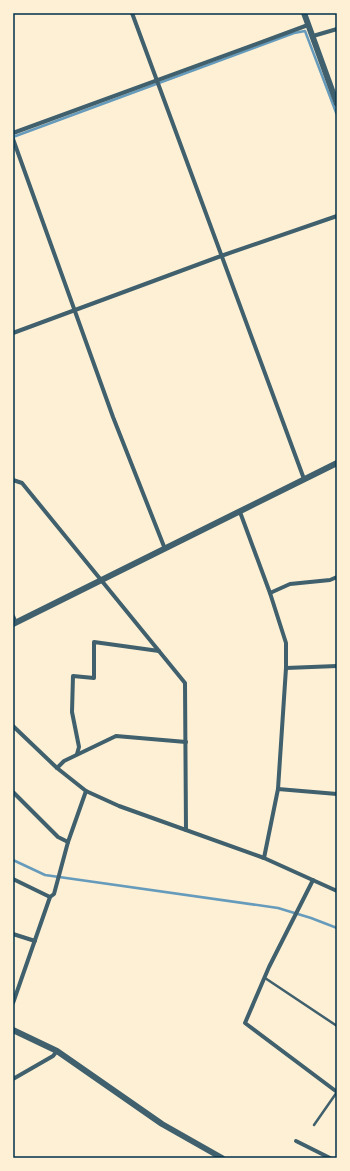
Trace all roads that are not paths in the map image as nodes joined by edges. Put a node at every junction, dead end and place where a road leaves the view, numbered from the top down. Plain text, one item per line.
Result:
1 (132, 13) edge
2 (304, 13) edge
3 (308, 25) junction
4 (337, 29) edge
5 (313, 36) junction
6 (156, 80) junction
7 (337, 104) edge
8 (13, 133) edge
9 (13, 139) edge
10 (337, 216) edge
11 (221, 256) junction
12 (75, 311) junction
13 (13, 333) edge
14 (337, 463) edge
15 (304, 479) junction
16 (13, 480) edge
17 (240, 512) junction
18 (165, 549) junction
19 (337, 577) edge
20 (101, 581) junction
21 (270, 593) junction
22 (13, 616) edge
23 (14, 623) edge
24 (159, 651) junction
25 (337, 666) edge
26 (286, 668) junction
27 (13, 726) edge
28 (186, 742) junction
29 (77, 754) junction
30 (57, 768) junction
31 (278, 789) junction
32 (86, 791) junction
33 (13, 792) edge
34 (337, 794) edge
35 (186, 830) junction
36 (68, 842) junction
37 (264, 858) junction
38 (13, 879) edge
39 (313, 880) junction
40 (337, 891) edge
41 (50, 897) junction
42 (13, 934) edge
43 (35, 941) junction
44 (265, 978) junction
45 (13, 1003) edge
46 (337, 1026) edge
47 (13, 1030) edge
48 (57, 1051) junction
49 (13, 1079) edge
50 (337, 1092) edge
51 (314, 1125) dead end
52 (296, 1141) dead end
53 (222, 1158) edge
54 (330, 1158) edge

1 - 6 street
2 - 3 street
3 - 5 street
3 - 6 street
4 - 5 street
5 - 7 street
6 - 8 street
6 - 11 street
9 - 12 street
10 - 11 street
11 - 12 street
11 - 15 street
12 - 13 street
12 - 18 street
14 - 15 street
15 - 17 street
16 - 20 street
17 - 18 street
17 - 21 street
18 - 20 street
19 - 21 street
20 - 23 street
20 - 24 street
21 - 26 street
22 - 23 street
24 - 28 street
24 - 29 street
25 - 26 street
26 - 31 street
27 - 30 street
28 - 29 street
28 - 35 street
29 - 30 street
30 - 32 street
31 - 34 street
31 - 37 street
32 - 35 street
32 - 36 street
33 - 36 street
35 - 37 street
36 - 41 street
37 - 39 street
38 - 41 street
39 - 40 street
39 - 44 street
41 - 43 street
42 - 43 street
43 - 45 street
44 - 46 lane
44 - 50 street
47 - 48 street
48 - 49 street
48 - 53 street
50 - 51 lane
52 - 54 street

